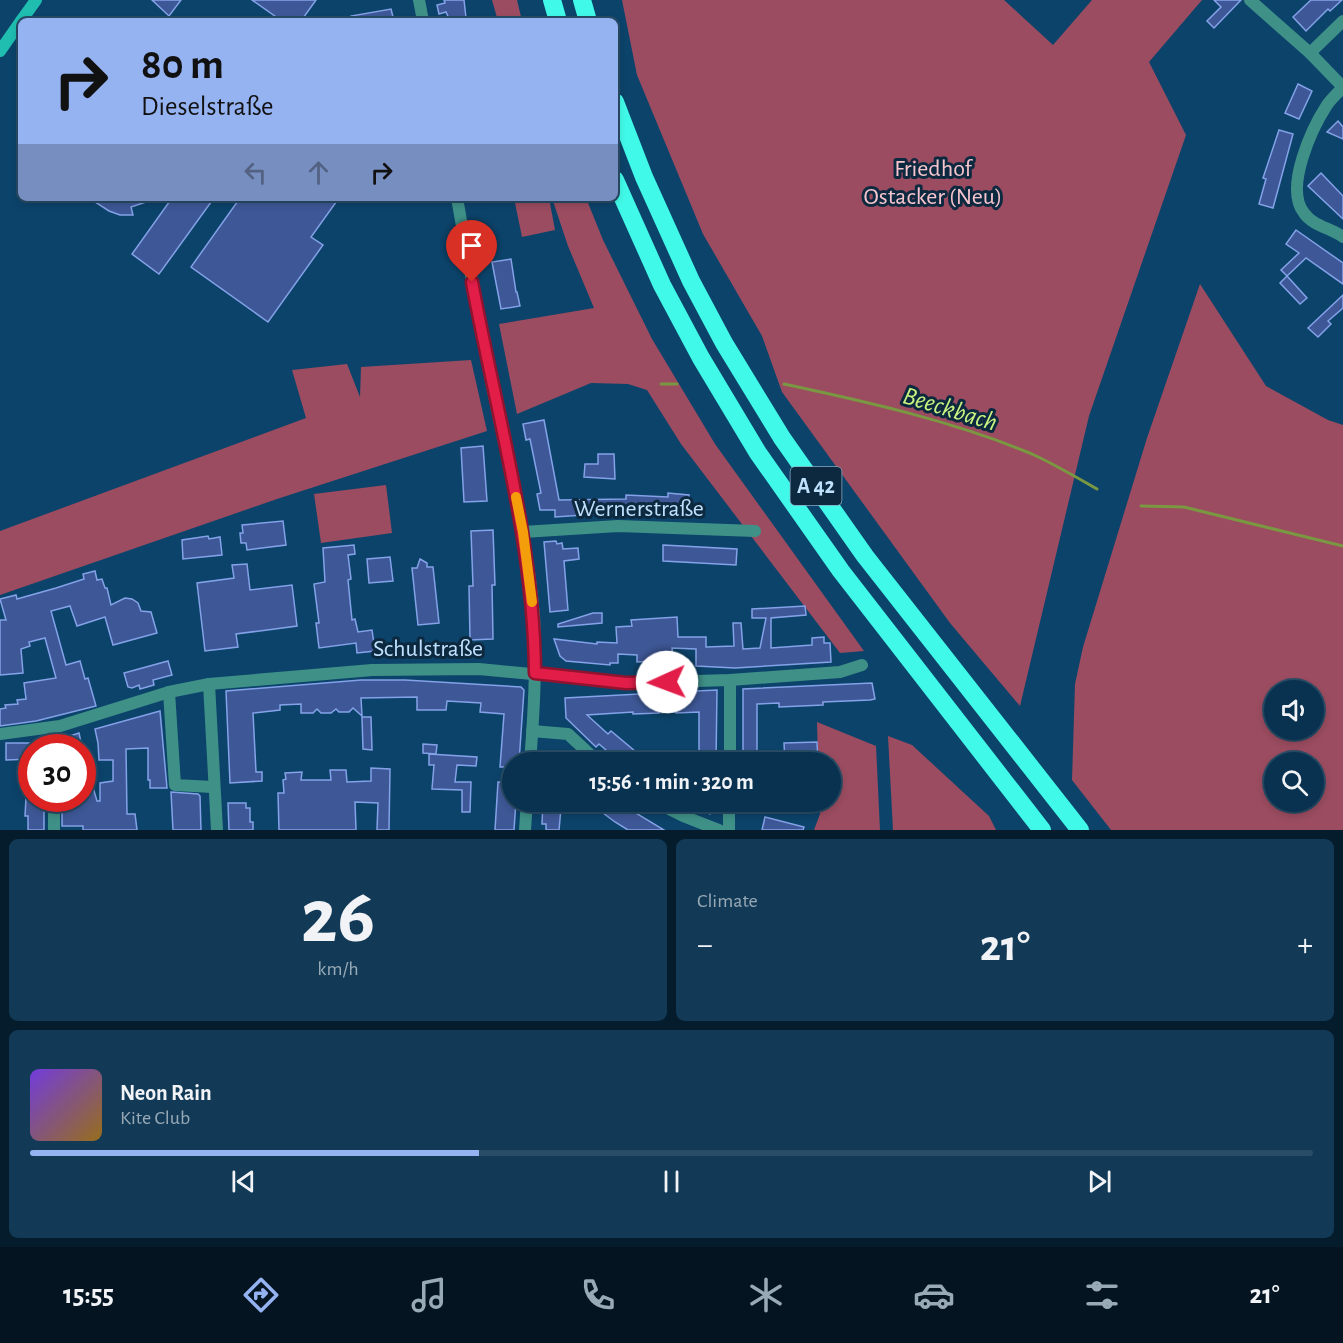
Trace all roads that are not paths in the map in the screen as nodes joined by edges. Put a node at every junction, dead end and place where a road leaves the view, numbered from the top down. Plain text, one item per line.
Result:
1 (36, 0) edge
2 (418, 0) edge
3 (552, 0) edge
4 (582, 0) edge
5 (1250, 0) edge
6 (23, 18) edge
7 (422, 18) edge
8 (557, 18) edge
9 (587, 18) edge
10 (1343, 21) edge
11 (18, 25) edge
12 (0, 51) edge
13 (1310, 53) junction
14 (1343, 87) edge
15 (618, 110) edge
16 (618, 187) edge
17 (457, 201) edge
18 (1343, 237) edge
19 (755, 531) dead end
20 (523, 532) junction
21 (862, 665) dead end
22 (535, 673) junction
23 (730, 680) junction
24 (208, 684) junction
25 (169, 692) junction
26 (52, 728) junction
27 (532, 731) junction
28 (0, 734) edge
29 (52, 734) edge
30 (531, 752) edge
31 (587, 752) edge
32 (730, 752) edge
33 (213, 787) junction
34 (54, 812) edge
35 (527, 812) edge
36 (675, 812) edge
37 (729, 812) edge
38 (54, 830) edge
39 (217, 830) edge
40 (525, 830) edge
41 (719, 830) edge
42 (729, 830) edge
43 (1042, 830) edge
44 (1080, 830) edge

1 - 6 main road
2 - 7 street
3 - 8 highway
4 - 9 highway
5 - 13 street
10 - 13 street
11 - 12 main road
13 - 14 street
14 - 18 street
15 - 44 highway, A 42
16 - 43 highway, A 42
17 - 20 street
19 - 20 street, Wernerstraße
20 - 22 street
21 - 23 street, Schulstraße
22 - 23 street, Schulstraße
22 - 24 street, Schulstraße
22 - 27 street
23 - 32 street
24 - 25 street, Schulstraße
24 - 33 street
25 - 26 street, Schulstraße
25 - 33 street
26 - 28 street, Schulstraße
26 - 29 street
27 - 30 street
27 - 31 street
33 - 39 street
34 - 38 street
35 - 40 street
36 - 41 street
37 - 42 street

